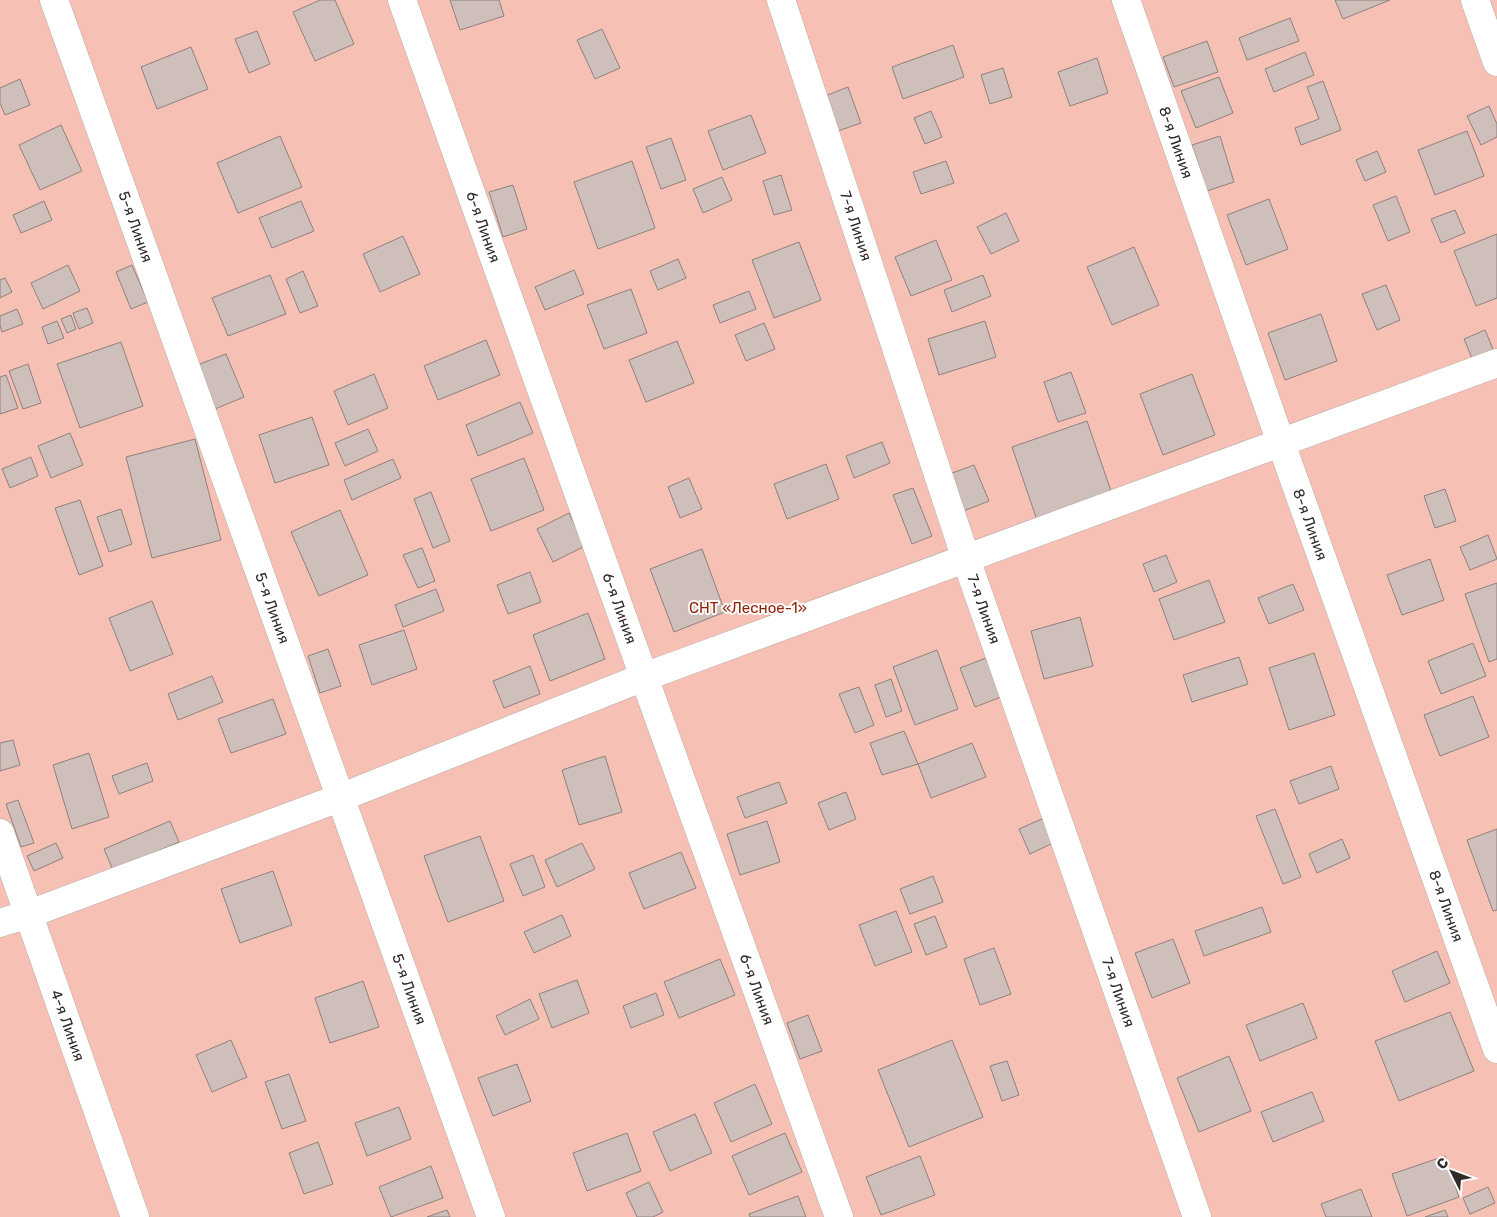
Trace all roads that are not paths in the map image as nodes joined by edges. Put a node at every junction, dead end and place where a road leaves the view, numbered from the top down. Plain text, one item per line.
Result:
1 (54, 0) edge
2 (402, 0) edge
3 (781, 0) edge
4 (1126, 0) edge
5 (1475, 0) edge
6 (1497, 62) edge
7 (1497, 363) edge
8 (1282, 443) junction
9 (966, 559) junction
10 (644, 677) junction
11 (342, 797) junction
12 (0, 833) edge
13 (29, 914) junction
14 (0, 923) edge
15 (1497, 1048) edge
16 (135, 1217) edge
17 (491, 1217) edge
18 (839, 1217) edge
19 (1197, 1217) edge

1 - 11 street, 5-я Линия
2 - 10 street, 6-я Линия
3 - 9 street, 7-я Линия
4 - 8 street, 8-я Линия
5 - 6 street
7 - 8 street
8 - 9 street
8 - 15 street, 8-я Линия
9 - 10 street
9 - 19 street, 7-я Линия
10 - 11 street
10 - 18 street, 6-я Линия
11 - 13 street
11 - 17 street, 5-я Линия
12 - 13 street, 4-я Линия
13 - 14 street
13 - 16 street, 4-я Линия

